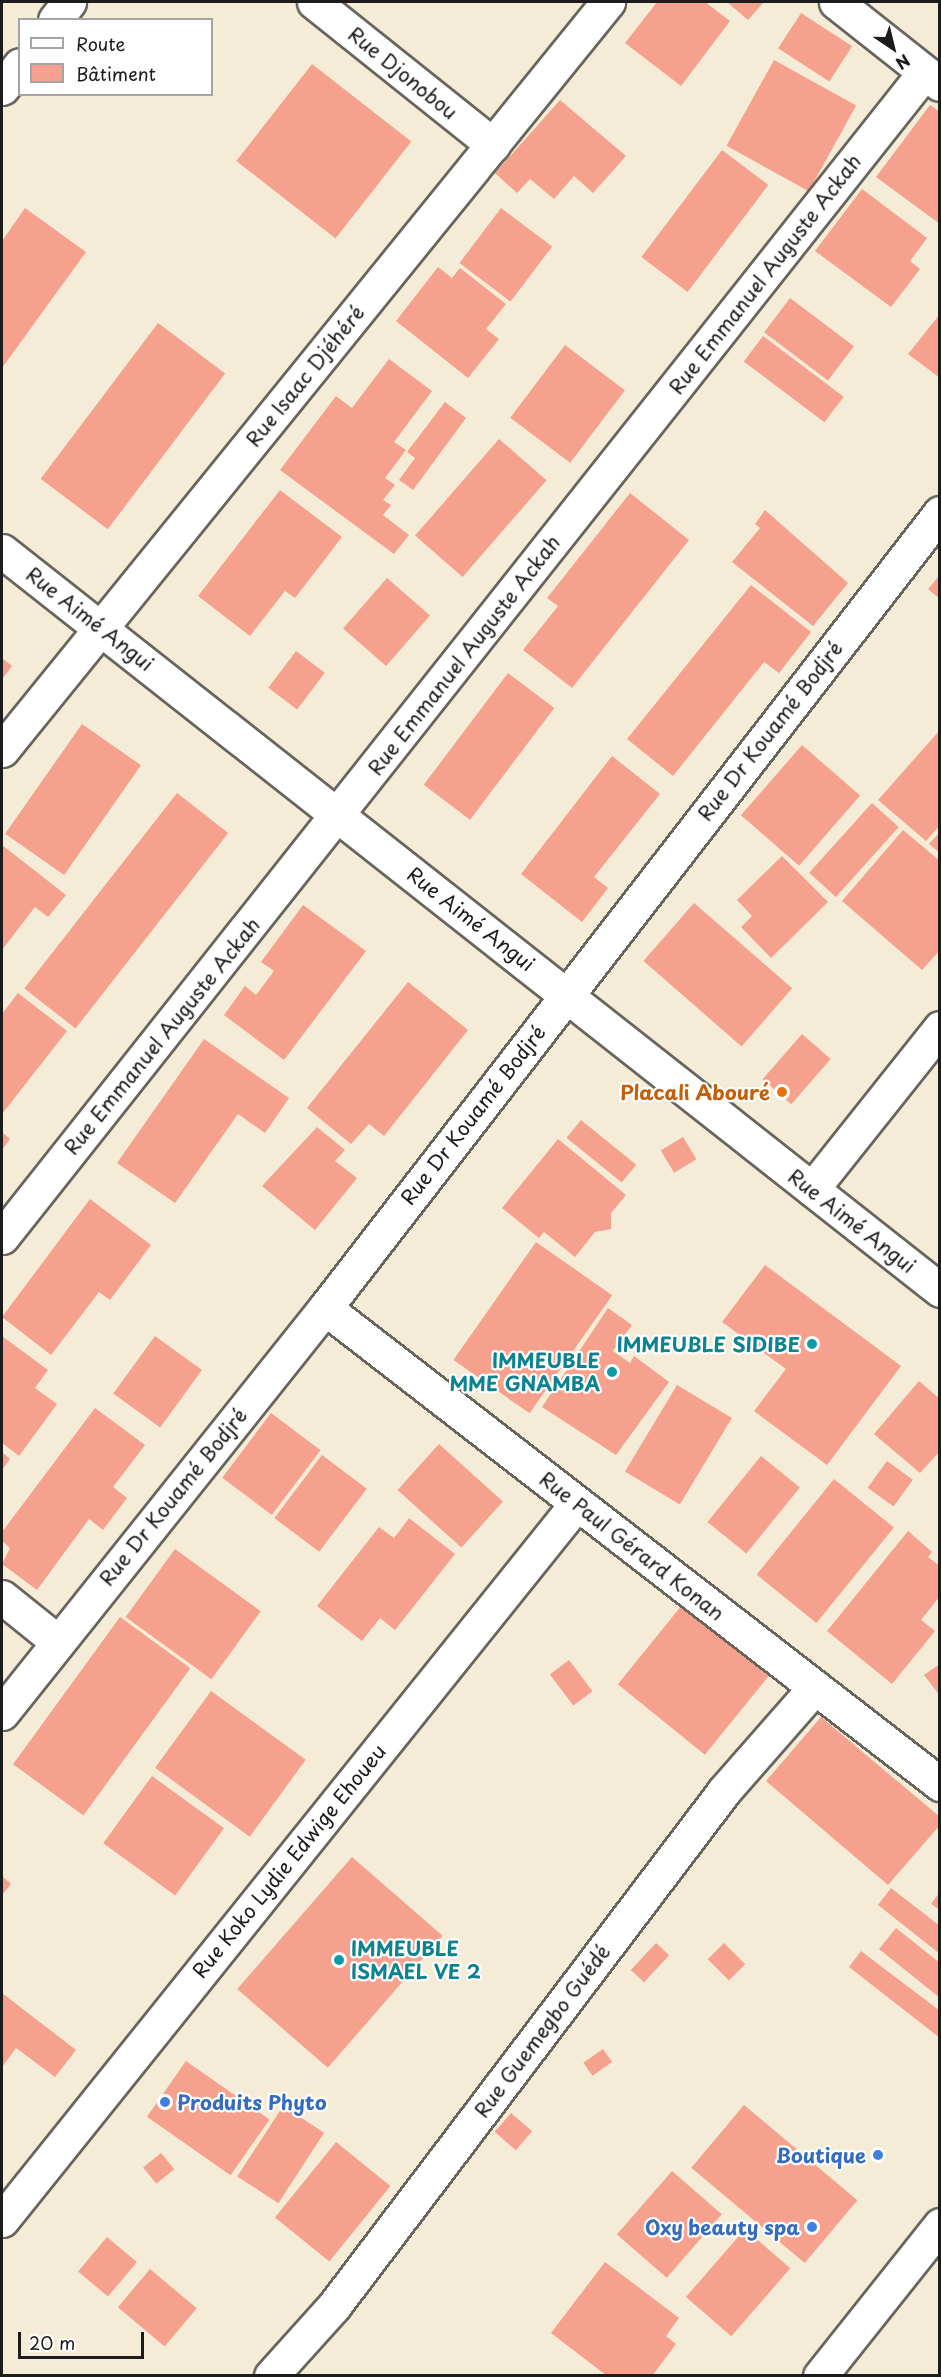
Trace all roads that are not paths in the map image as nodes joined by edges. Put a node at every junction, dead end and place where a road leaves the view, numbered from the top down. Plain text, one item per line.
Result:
1 (69, 2) edge
2 (314, 2) edge
3 (608, 2) edge
4 (836, 2) edge
5 (57, 18) edge
6 (18, 68) edge
7 (932, 78) edge
8 (2, 88) edge
9 (493, 145) junction
10 (939, 513) edge
11 (2, 551) edge
12 (101, 626) junction
13 (2, 750) edge
14 (339, 814) junction
15 (566, 994) junction
16 (939, 1028) edge
17 (812, 1189) junction
18 (2, 1237) edge
19 (939, 1290) edge
20 (325, 1308) junction
21 (577, 1503) junction
22 (2, 1597) edge
23 (58, 1642) junction
24 (815, 1687) junction
25 (2, 1713) edge
26 (939, 1784) edge
27 (2, 2220) edge
28 (939, 2225) edge
29 (271, 2376) edge
30 (820, 2376) edge

1 - 5 street
2 - 9 street, Rue Djonobou
3 - 9 street, Rue Isaac Djéhéré
4 - 7 street
6 - 8 street
7 - 14 street, Rue Emmanuel Auguste Ackah
9 - 12 street, Rue Isaac Djéhéré
10 - 15 street, Rue Dr Kouamé Bodjré
11 - 12 street, Rue Aimé Angui
12 - 13 street, Rue Isaac Djéhéré
12 - 14 street, Rue Aimé Angui
14 - 15 street, Rue Aimé Angui
14 - 18 street, Rue Emmanuel Auguste Ackah
15 - 17 street, Rue Aimé Angui
15 - 20 street, Rue Dr Kouamé Bodjré
16 - 17 street
17 - 19 street, Rue Aimé Angui
20 - 21 street, Rue Paul Gérard Konan
20 - 23 street, Rue Dr Kouamé Bodjré
21 - 24 street, Rue Paul Gérard Konan
21 - 27 street, Rue Koko Lydie Edwige Ehoueu
22 - 23 street
23 - 25 street, Rue Dr Kouamé Bodjré
24 - 26 street, Rue Paul Gérard Konan
24 - 29 street, Rue Guemegbo Guédé
28 - 30 street

